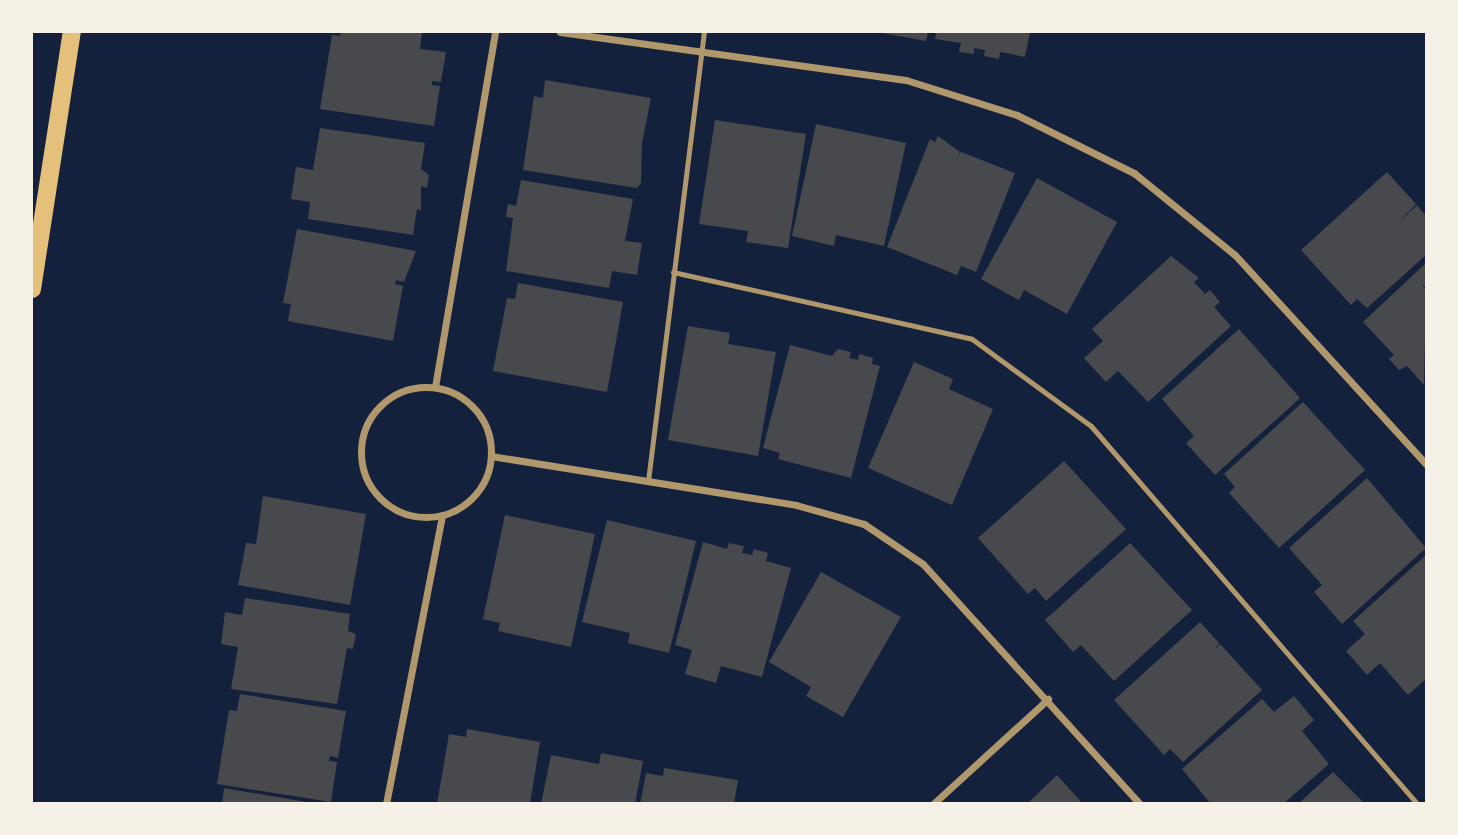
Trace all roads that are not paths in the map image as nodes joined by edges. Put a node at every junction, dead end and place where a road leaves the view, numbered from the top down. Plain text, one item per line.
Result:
1 (72, 32) edge
2 (495, 32) edge
3 (560, 32) edge
4 (704, 32) edge
5 (701, 51) junction
6 (673, 272) junction
7 (32, 289) edge
8 (435, 387) junction
9 (491, 456) junction
10 (1426, 464) edge
11 (648, 481) junction
12 (442, 515) junction
13 (1048, 699) junction
14 (386, 803) edge
15 (933, 803) edge
16 (1140, 803) edge
17 (1417, 803) edge

1 - 7 main road
2 - 8 street
3 - 5 street
4 - 5 lane
5 - 6 lane
5 - 10 street
6 - 11 lane
6 - 17 lane
8 - 9 street
8 - 12 street
9 - 11 street
9 - 12 street
11 - 13 street
12 - 14 street
13 - 15 street
13 - 16 street

